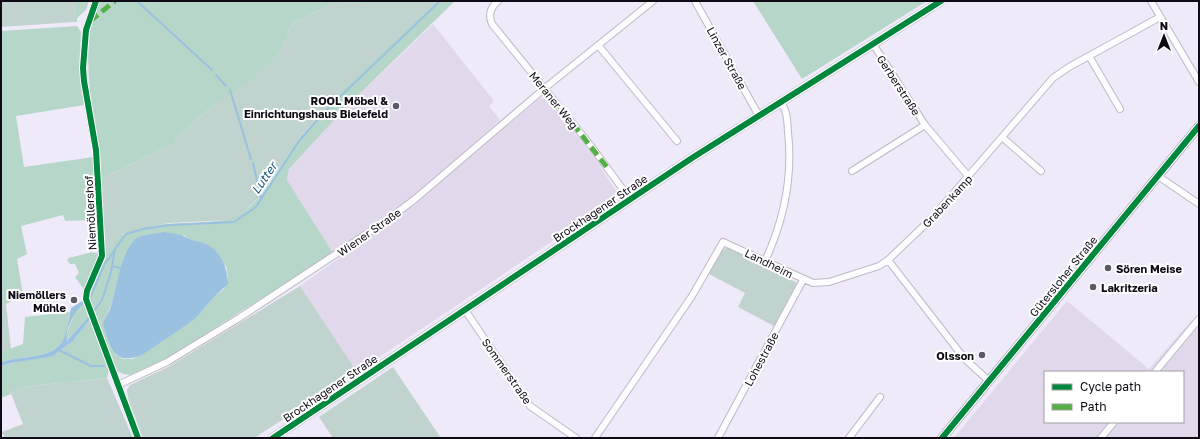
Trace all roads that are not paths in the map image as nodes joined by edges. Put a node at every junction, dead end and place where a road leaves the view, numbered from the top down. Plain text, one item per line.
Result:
1 (96, 1) edge
2 (498, 1) edge
3 (653, 1) edge
4 (695, 1) edge
5 (941, 1) edge
6 (1151, 1) edge
7 (1160, 17) junction
8 (873, 44) junction
9 (598, 45) junction
10 (1089, 56) junction
11 (1199, 82) edge
12 (545, 88) junction
13 (780, 102) junction
14 (1120, 109) dead end
15 (759, 116) junction
16 (925, 125) junction
17 (1199, 126) edge
18 (1003, 138) junction
19 (677, 141) dead end
20 (852, 171) dead end
21 (1041, 171) dead end
22 (1158, 176) junction
23 (969, 177) junction
24 (630, 199) junction
25 (1199, 204) edge
26 (888, 260) junction
27 (765, 261) junction
28 (803, 280) junction
29 (465, 310) junction
30 (1199, 319) edge
31 (1156, 371) edge
32 (989, 381) junction
33 (118, 385) junction
34 (880, 396) dead end
35 (1113, 423) edge
36 (138, 438) edge
37 (273, 438) edge
38 (576, 438) edge
39 (595, 438) edge
40 (718, 438) edge
41 (849, 438) edge
42 (942, 438) edge
43 (1100, 438) edge

1 - 33 street, Niemöllershof
2 - 12 street, Meraner Weg
3 - 9 street, Wiener Straße
4 - 15 street, Linzer Straße
5 - 8 main road, Brockhagener Straße
6 - 7 street
7 - 10 street, Grabenkamp
7 - 11 street
8 - 13 main road, Brockhagener Straße
8 - 16 street, Gerberstraße
9 - 12 street, Wiener Straße
9 - 19 street
10 - 14 street
10 - 18 street, Grabenkamp
12 - 24 street, Meraner Weg
12 - 33 street, Wiener Straße
13 - 15 main road, Brockhagener Straße
13 - 27 street
15 - 24 main road, Brockhagener Straße
16 - 20 street, Gerberstraße
16 - 23 street, Gerberstraße
17 - 22 street, Gütersloher Straße
18 - 21 street
18 - 23 street, Grabenkamp
22 - 25 street
22 - 32 street, Gütersloher Straße
23 - 26 street, Grabenkamp
24 - 29 main road, Brockhagener Straße
26 - 28 street, Landheim
26 - 32 street
27 - 28 street, Landheim
27 - 39 street, Landheim
28 - 40 street, Lohestraße
29 - 37 main road, Brockhagener Straße
29 - 38 street, Sommerstraße
30 - 31 street
32 - 42 street, Gütersloher Straße
33 - 36 street, Niemöllershof
34 - 41 street
35 - 43 street

